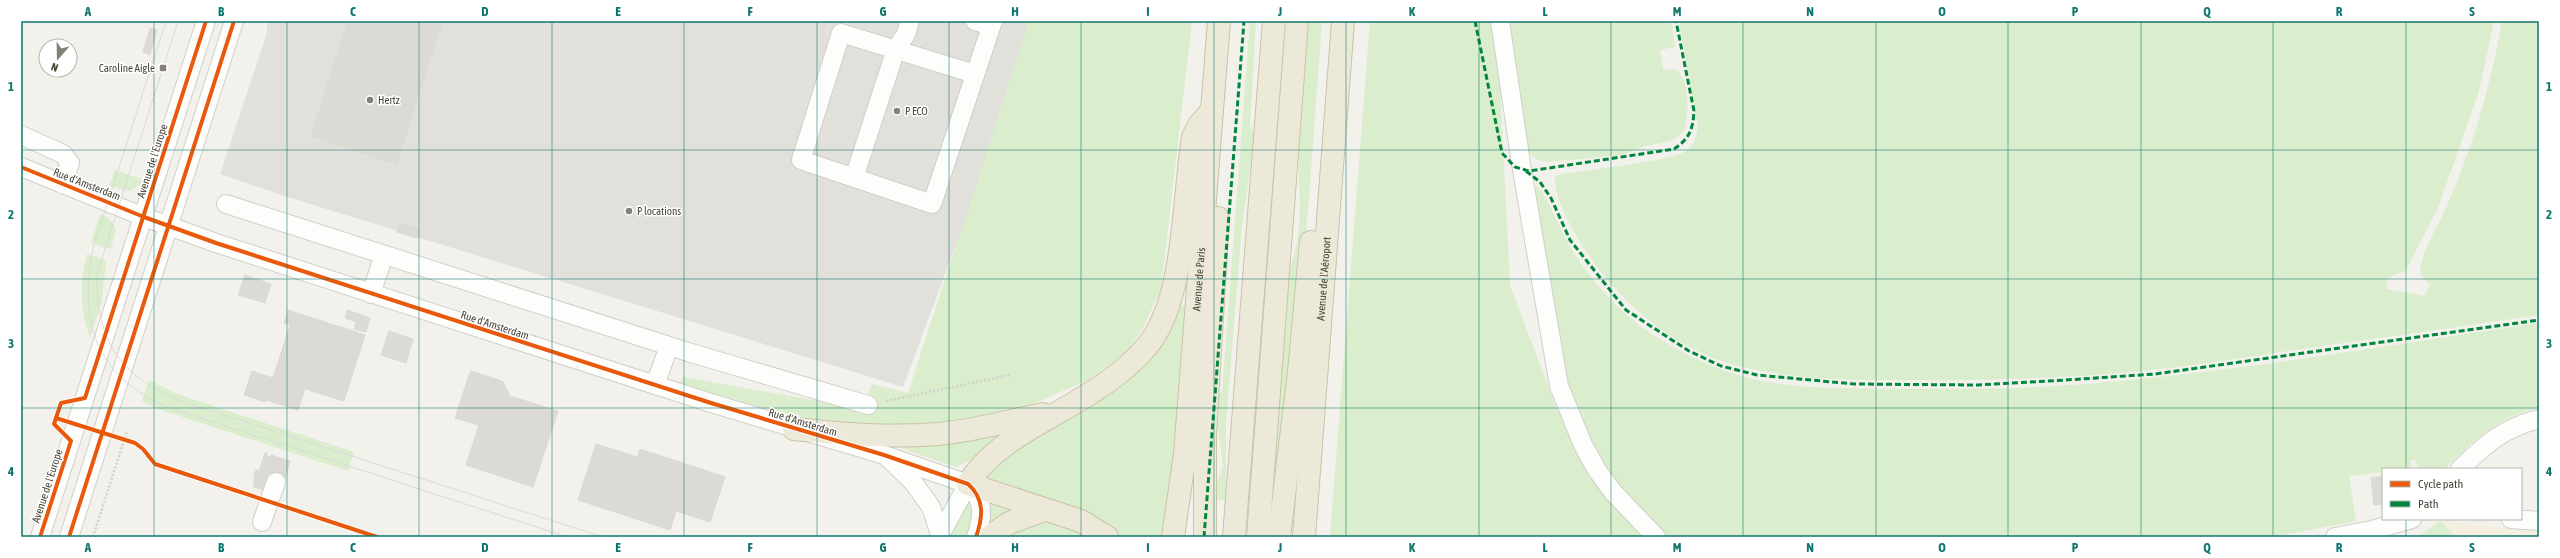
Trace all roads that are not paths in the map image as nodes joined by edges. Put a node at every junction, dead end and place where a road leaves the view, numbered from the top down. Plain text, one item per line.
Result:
1 (206, 21) edge
2 (234, 21) edge
3 (910, 21) edge
4 (1219, 21) edge
5 (1274, 21) edge
6 (1297, 21) edge
7 (1342, 21) edge
8 (1500, 21) edge
9 (986, 23) edge
10 (896, 49) junction
11 (975, 74) junction
12 (1212, 110) junction
13 (1336, 111) junction
14 (21, 135) edge
15 (21, 167) edge
16 (854, 178) junction
17 (62, 184) junction
18 (226, 204) dead end
19 (144, 217) junction
20 (170, 226) junction
21 (384, 255) junction
22 (371, 294) junction
23 (669, 346) junction
24 (655, 385) junction
25 (88, 390) junction
26 (114, 398) junction
27 (868, 405) road end
28 (1063, 409) junction
29 (2539, 418) edge
30 (794, 429) junction
31 (884, 455) junction
32 (2461, 468) edge
33 (276, 482) dead end
34 (968, 484) junction
35 (1044, 510) junction
36 (2408, 520) edge
37 (2522, 520) edge
38 (2539, 521) edge
39 (262, 522) dead end
40 (940, 535) edge
41 (40, 537) edge
42 (69, 537) edge
43 (976, 537) edge
44 (989, 537) edge
45 (1107, 537) edge
46 (1173, 537) edge
47 (1205, 537) edge
48 (1234, 537) edge
49 (1258, 537) edge
50 (1279, 537) edge
51 (1304, 537) edge
52 (1656, 537) edge
53 (2336, 537) edge

1 - 19 street, Avenue de l'Europe
2 - 20 street
3 - 10 street
4 - 12 highway, Avenue de Paris
5 - 48 highway
6 - 49 highway
7 - 13 highway, Avenue de l'Aéroport
8 - 52 street
9 - 11 street
10 - 11 street
10 - 16 street
10 - 16 street
11 - 16 street
12 - 28 highway
12 - 46 highway, Avenue de Paris
12 - 47 highway
13 - 50 highway
13 - 51 highway, Avenue de l'Aéroport
14 - 17 street
15 - 17 street, Rue d'Amsterdam
17 - 19 street, Rue d'Amsterdam
18 - 21 street
19 - 20 street, Rue d'Amsterdam
19 - 25 street, Avenue de l'Europe
20 - 22 street, Rue d'Amsterdam
20 - 26 street
21 - 22 street
21 - 23 street
22 - 24 street, Rue d'Amsterdam
23 - 24 street
23 - 27 street
24 - 30 street, Rue d'Amsterdam
25 - 26 street
25 - 41 street, Avenue de l'Europe
26 - 42 street
28 - 30 highway
28 - 34 highway
29 - 32 street
30 - 31 street, Rue d'Amsterdam
31 - 34 street, Rue d'Amsterdam
31 - 40 street, Rue d'Amsterdam
33 - 39 street
34 - 35 highway
34 - 40 street
34 - 43 street
35 - 44 highway
35 - 45 highway
36 - 53 street
37 - 38 street

